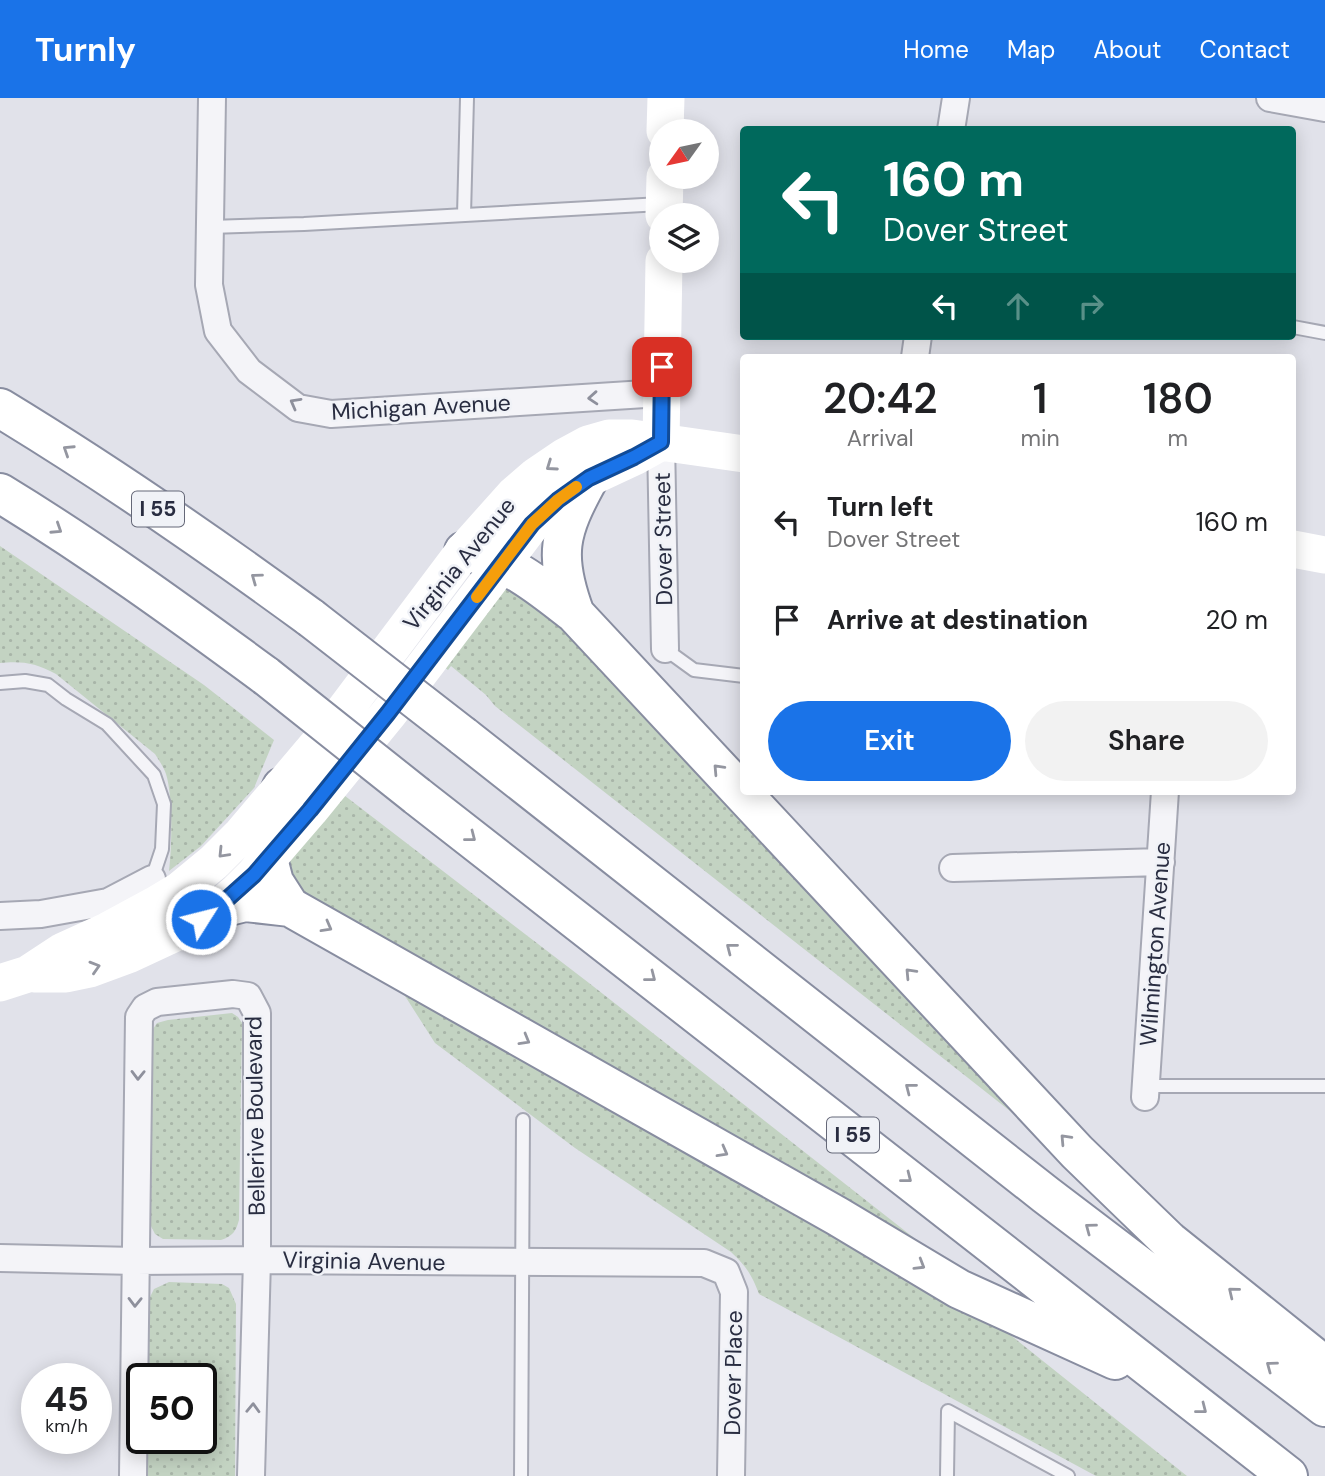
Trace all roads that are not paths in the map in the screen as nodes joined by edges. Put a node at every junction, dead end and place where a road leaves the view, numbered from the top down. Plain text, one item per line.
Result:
1 (212, 98) edge
2 (467, 98) edge
3 (666, 98) edge
4 (956, 98) edge
5 (1270, 98) edge
6 (1325, 108) edge
7 (666, 119) edge
8 (952, 126) edge
9 (665, 199) edge
10 (464, 215) junction
11 (210, 227) junction
12 (663, 273) edge
13 (1296, 328) edge
14 (1325, 333) edge
15 (661, 393) junction
16 (0, 408) edge
17 (661, 442) junction
18 (740, 453) edge
19 (589, 478) junction
20 (0, 492) edge
21 (1296, 550) edge
22 (464, 551) junction
23 (1325, 555) edge
24 (503, 563) junction
25 (575, 614) junction
26 (665, 649) joint
27 (740, 676) edge
28 (0, 683) edge
29 (282, 787) junction
30 (740, 791) edge
31 (744, 795) edge
32 (1165, 795) edge
33 (268, 859) junction
34 (1161, 862) junction
35 (953, 868) dead end
36 (152, 879) joint
37 (290, 906) junction
38 (216, 909) junction
39 (0, 916) edge
40 (14, 978) edge
41 (1325, 1086) edge
42 (1145, 1092) joint
43 (523, 1120) dead end
44 (0, 1258) edge
45 (257, 1260) junction
46 (136, 1261) junction
47 (523, 1263) junction
48 (726, 1272) joint
49 (1325, 1366) edge
50 (1172, 1386) junction
51 (1325, 1407) edge
52 (133, 1476) edge
53 (251, 1476) edge
54 (521, 1476) edge
55 (731, 1476) edge
56 (947, 1476) edge
57 (1068, 1476) edge
58 (1288, 1476) edge

1 - 11 street
2 - 10 lane
3 - 7 main road
4 - 8 street
5 - 6 street
9 - 10 lane
10 - 11 lane
15 -> 11 street, Michigan Avenue
12 - 15 main road, Dover Street
13 - 14 lane
15 - 17 main road, Dover Street
51 -> 16 highway, I 55, bridge
17 - 18 main road
17 - 19 main road, Virginia Avenue
17 -> 22 main road, Virginia Avenue
17 - 26 street, Dover Street
19 - 24 main road, Virginia Avenue
19 - 25 highway
20 -> 50 highway, I 55, bridge
21 - 23 main road
22 - 24 highway
22 - 29 main road, Virginia Avenue
24 - 25 highway
24 - 33 main road, Virginia Avenue
30 -> 25 highway
26 - 27 lane
28 - 36 lane
29 - 33 highway
29 -> 40 main road, Virginia Avenue
49 -> 31 highway
32 - 34 street, Wilmington Avenue
33 - 37 highway
33 - 38 main road, Virginia Avenue
34 - 35 street
34 - 42 street, Wilmington Avenue
36 - 39 street
37 - 38 highway
37 -> 50 highway
40 -> 38 main road, Virginia Avenue
41 - 42 lane
43 - 47 lane
44 - 46 street, Virginia Avenue
45 - 46 street, Virginia Avenue
45 -> 46 street, Bellerive Boulevard
45 - 47 street, Virginia Avenue
53 -> 45 street, Bellerive Boulevard
46 -> 52 street, Bellerive Boulevard
47 - 48 street, Virginia Avenue
47 - 54 lane
48 - 55 street, Dover Place
50 -> 58 highway, I 55
56 - 57 lane

